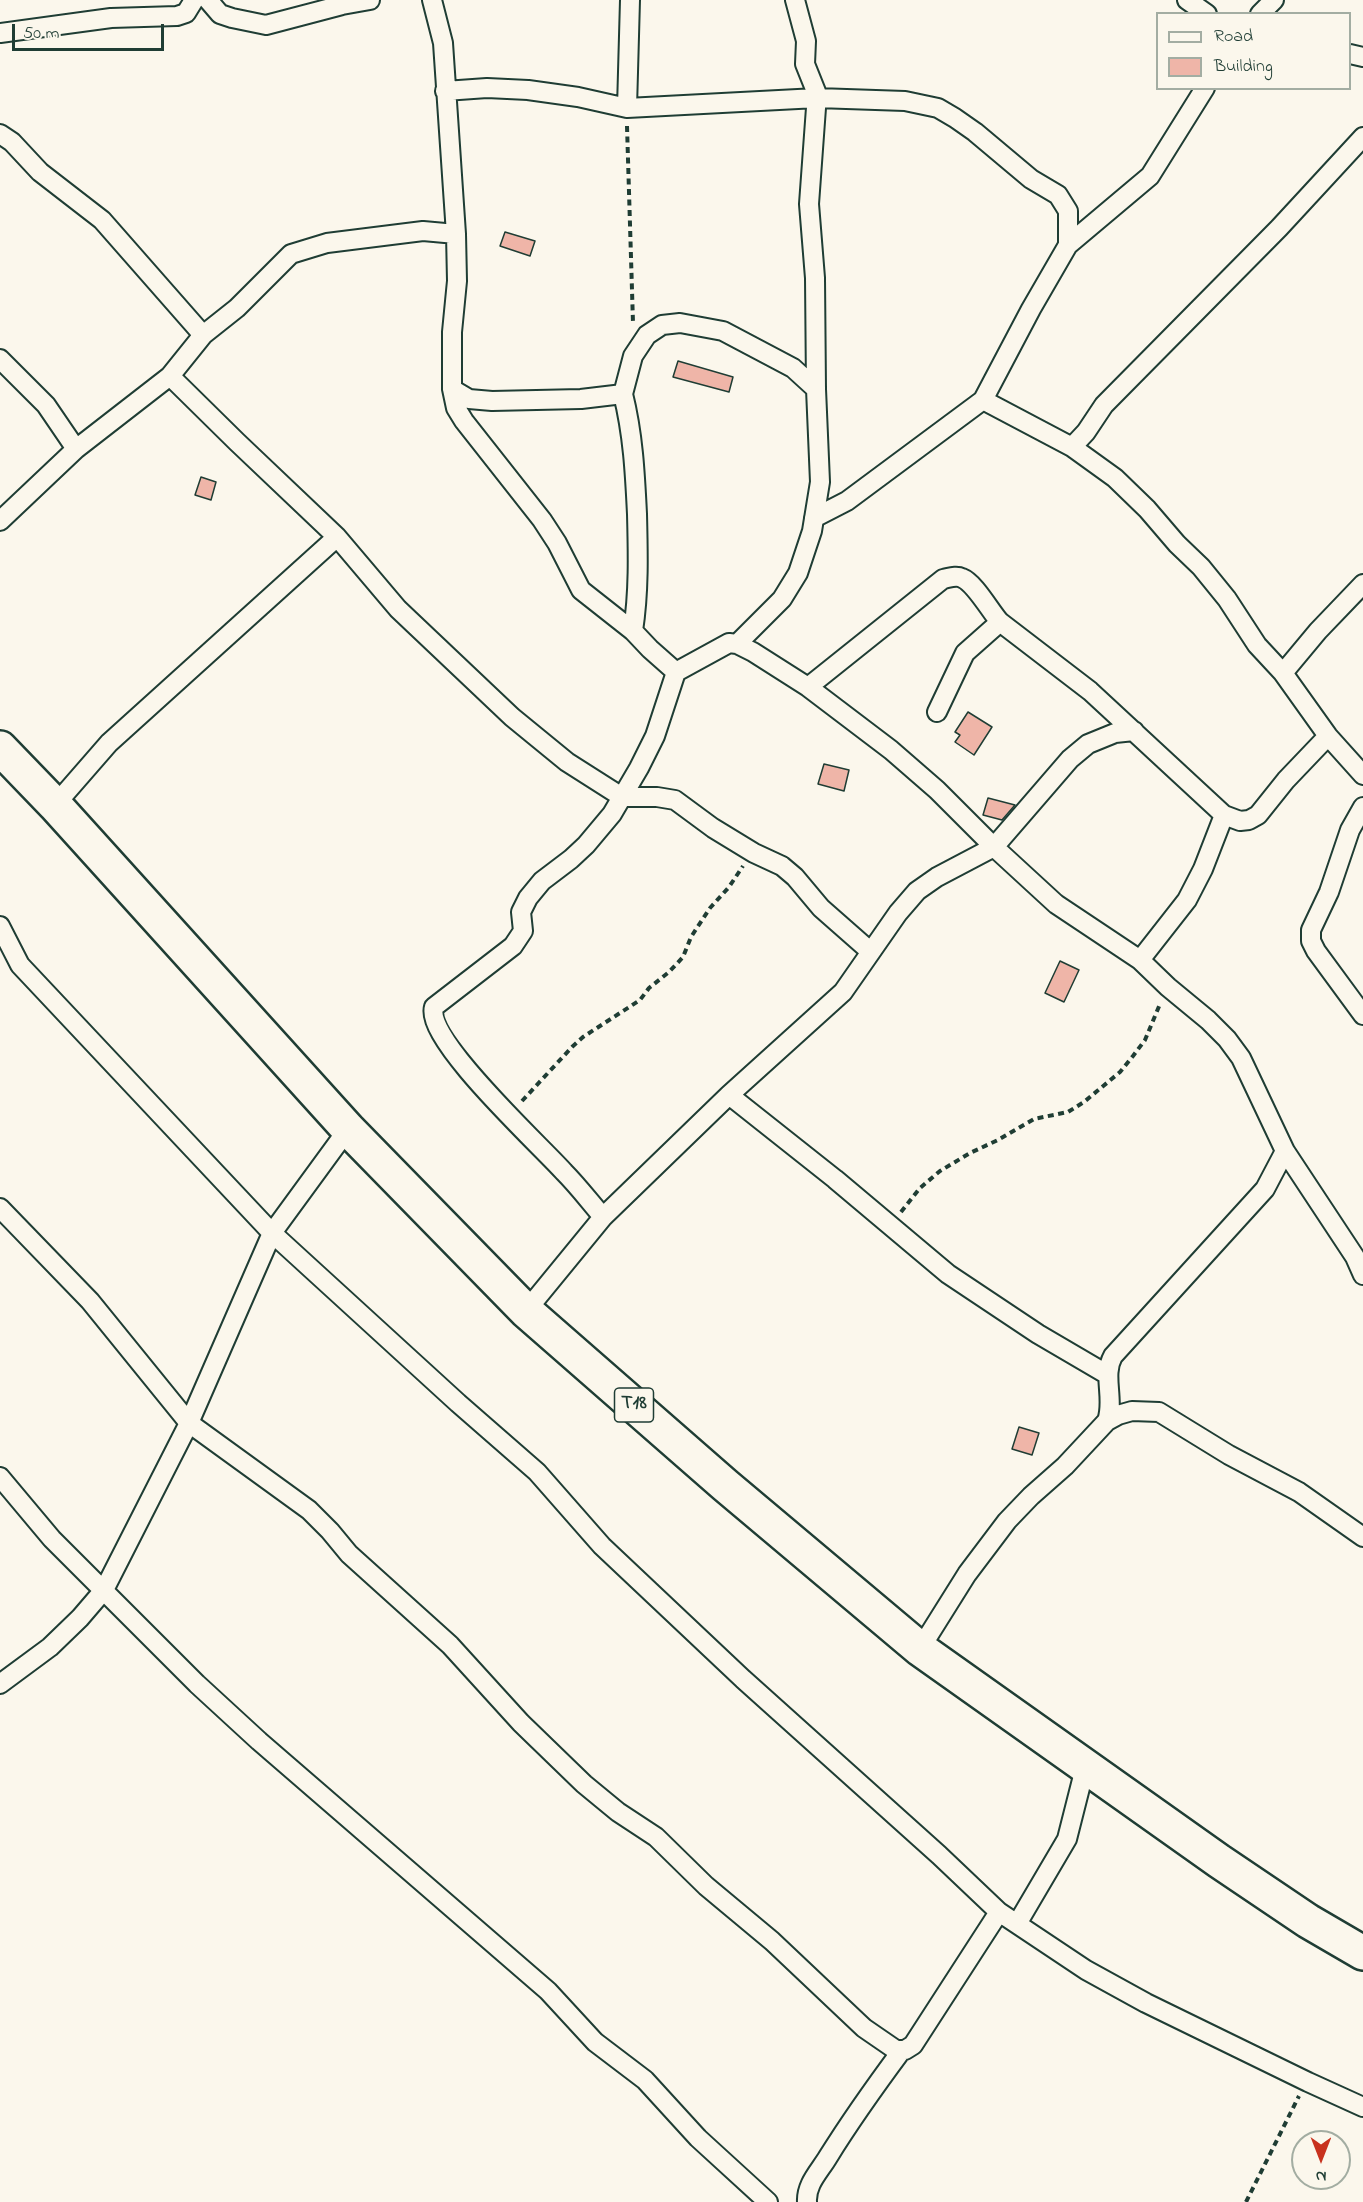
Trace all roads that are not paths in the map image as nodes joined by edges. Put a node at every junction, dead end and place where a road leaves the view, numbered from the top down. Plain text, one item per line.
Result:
1 (194, 0) edge
2 (208, 0) edge
3 (370, 0) edge
4 (432, 0) edge
5 (630, 0) edge
6 (795, 0) edge
7 (1187, 0) edge
8 (1274, 0) edge
9 (1204, 12) edge
10 (1262, 12) edge
11 (0, 33) edge
12 (1204, 90) edge
13 (445, 91) junction
14 (817, 98) junction
15 (627, 108) junction
16 (0, 134) edge
17 (1363, 136) edge
18 (456, 234) junction
19 (1068, 245) junction
20 (203, 334) junction
21 (0, 359) edge
22 (170, 376) junction
23 (452, 389) junction
24 (816, 389) junction
25 (623, 394) junction
26 (983, 400) junction
27 (1072, 447) junction
28 (76, 449) junction
29 (814, 518) junction
30 (0, 521) edge
31 (337, 537) junction
32 (1363, 584) edge
33 (1000, 622) junction
34 (633, 631) junction
35 (737, 644) junction
36 (676, 672) junction
37 (1283, 673) junction
38 (808, 687) junction
39 (937, 712) dead end
40 (1134, 731) junction
41 (1328, 736) junction
42 (0, 748) edge
43 (1363, 775) edge
44 (622, 797) junction
45 (55, 805) junction
46 (1363, 807) edge
47 (1224, 815) junction
48 (994, 847) junction
49 (0, 926) edge
50 (871, 952) junction
51 (1140, 960) junction
52 (1363, 1015) edge
53 (729, 1095) junction
54 (348, 1129) junction
55 (1286, 1151) junction
56 (0, 1208) edge
57 (603, 1217) junction
58 (272, 1233) junction
59 (1363, 1275) edge
60 (526, 1311) junction
61 (1108, 1375) junction
62 (1107, 1421) junction
63 (189, 1423) junction
64 (0, 1477) edge
65 (1363, 1537) edge
66 (104, 1590) junction
67 (920, 1649) junction
68 (0, 1684) edge
69 (1085, 1768) junction
70 (999, 1912) junction
71 (1017, 1924) junction
72 (1363, 1953) edge
73 (902, 2050) junction
74 (1363, 2107) edge
75 (768, 2202) edge
76 (807, 2202) edge

1 - 11 street
2 - 3 street
4 - 13 street
5 - 15 street
6 - 14 street
7 - 9 street
8 - 10 street
12 - 19 street
13 - 15 street
13 - 18 street
14 - 15 street
14 - 19 street
14 - 24 street
16 - 20 street
17 - 27 street
18 - 20 street
18 - 23 street
19 - 26 street
20 - 22 street
21 - 28 street
22 - 28 street
22 - 31 street
23 - 25 street
23 - 34 street
24 - 25 street
24 - 29 street
25 - 34 street
26 - 27 street
26 - 29 street
27 - 37 street
28 - 30 street
29 - 35 street
31 - 44 street
31 - 45 street
32 - 37 street
33 - 38 street
33 - 39 street
33 - 40 street
34 - 36 street
35 - 36 street
35 - 38 street
36 - 44 street
37 - 41 street
38 - 48 street
40 - 47 street
40 - 48 street
41 - 43 street
41 - 47 street
42 - 45 highway, T18
44 - 50 street
44 - 57 street
45 - 54 highway, T18
46 - 52 street
47 - 51 street
48 - 50 street
48 - 51 street
49 - 58 street
50 - 53 street
51 - 55 street
53 - 57 street
53 - 61 street
54 - 58 street
54 - 60 highway, T18
55 - 59 street
55 - 61 street
56 - 63 street
57 - 60 street
58 - 63 street
58 - 70 street
60 - 67 highway, T18
61 - 62 street
62 - 65 street
62 - 67 street
63 - 66 street
63 - 73 street
64 - 66 street
66 - 68 street
66 - 75 street
67 - 69 highway, T18
69 - 71 street
69 - 72 highway, T18
70 - 71 street
70 - 73 street
71 - 74 street
73 - 76 street

